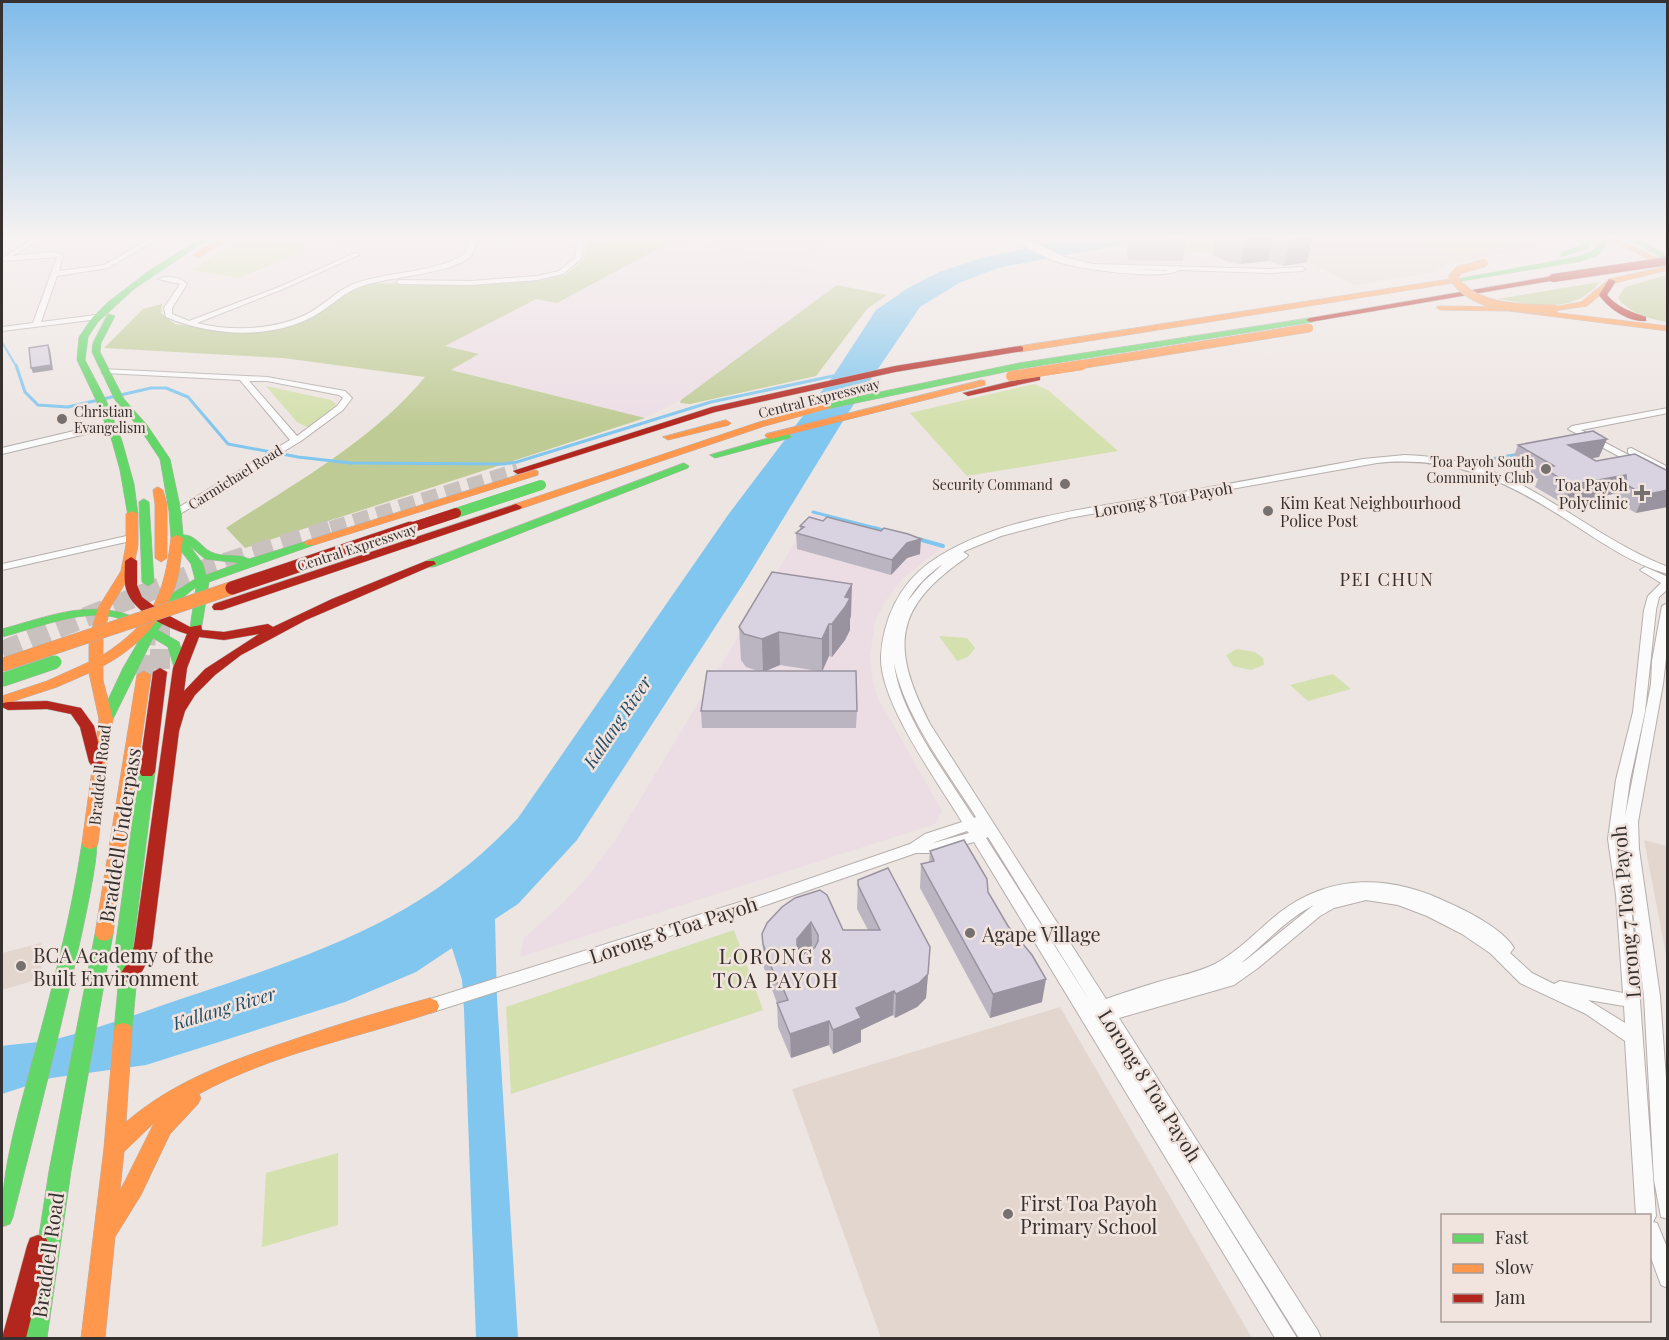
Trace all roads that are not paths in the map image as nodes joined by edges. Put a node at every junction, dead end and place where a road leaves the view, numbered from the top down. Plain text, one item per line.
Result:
1 (45, 300) edge
2 (117, 300) edge
3 (130, 300) edge
4 (174, 300) edge
5 (250, 300) edge
6 (332, 300) edge
7 (1336, 300) edge
8 (1380, 300) edge
9 (1413, 300) edge
10 (1486, 300) edge
11 (1588, 300) edge
12 (1608, 300) edge
13 (1403, 313) junction
14 (96, 317) junction
15 (188, 323) junction
16 (1668, 324) edge
17 (36, 325) junction
18 (2, 330) edge
19 (1668, 331) edge
20 (1223, 332) junction
21 (105, 371) junction
22 (242, 377) junction
23 (900, 378) junction
24 (794, 392) junction
25 (109, 398) junction
26 (923, 399) junction
27 (1668, 410) edge
28 (1668, 417) edge
29 (726, 423) junction
30 (112, 425) junction
31 (1583, 430) junction
32 (1594, 431) junction
33 (766, 433) junction
34 (295, 440) junction
35 (2, 451) edge
36 (586, 456) junction
37 (518, 471) tunnel mouth
38 (1668, 471) edge
39 (1668, 479) edge
40 (176, 526) junction
41 (131, 538) junction
42 (130, 558) junction
43 (258, 559) junction
44 (2, 567) edge
45 (1668, 571) edge
46 (124, 577) junction
47 (202, 579) junction
48 (159, 583) junction
49 (1665, 584) edge
50 (136, 598) junction
51 (1668, 606) edge
52 (103, 612) junction
53 (158, 616) junction
54 (303, 618) junction
55 (148, 629) junction
56 (2, 631) edge
57 (195, 635) junction
58 (2, 665) edge
59 (95, 667) junction
60 (180, 668) junction
61 (160, 672) tunnel mouth
62 (144, 675) tunnel mouth
63 (2, 680) edge
64 (2, 703) edge
65 (106, 719) junction
66 (171, 733) junction
67 (99, 771) junction
68 (980, 828) junction
69 (128, 976) junction
70 (1632, 1001) junction
71 (438, 1004) joint
72 (1096, 1014) junction
73 (1635, 1039) junction
74 (285, 1050) junction
75 (114, 1148) junction
76 (60, 1171) junction
77 (1668, 1210) edge
78 (1646, 1214) edge
79 (2, 1216) edge
80 (1651, 1233) edge
81 (105, 1235) junction
82 (1668, 1278) edge
83 (15, 1338) edge
84 (35, 1338) edge
85 (93, 1338) edge
86 (1287, 1338) edge
87 (1311, 1338) edge

1 - 17 street
2 - 14 main road
3 - 21 main road, Braddell Road
4 - 15 street
5 - 15 street
6 - 15 street
7 - 23 main road
8 - 23 main road, Central Expressway
9 - 20 main road, Central Expressway
10 - 11 main road, bridge
12 - 16 main road
13 - 19 main road
13 - 19 main road
13 - 26 main road, bridge
14 - 17 street
14 - 25 main road
17 - 18 street
20 - 23 main road, Central Expressway
20 - 26 main road
21 - 22 street, Carmichael Road
21 - 25 main road, Braddell Road
22 - 34 street, Carmichael Road
22 - 34 street, Carmichael Road
23 - 24 main road
23 - 29 main road, Central Expressway
23 - 33 main road, Central Expressway
24 - 36 main road
24 - 37 main road
25 - 30 main road, Braddell Road
25 - 40 main road, Braddell Road
25 - 48 main road
26 - 33 main road
27 - 31 street
28 - 32 street
29 - 36 main road
29 - 58 main road, Central Expressway, bridge
30 - 35 street
30 - 41 main road, Braddell Road
31 - 32 street
31 - 39 street
32 - 38 street
33 - 54 main road
33 - 63 main road, Central Expressway, bridge
34 - 40 street, Carmichael Road
36 - 43 main road
40 - 43 main road
40 - 47 main road, Braddell Road
40 - 48 main road
41 - 42 main road, Braddell Road
41 - 44 street
42 - 46 main road, Braddell Road
42 - 50 main road
43 - 47 main road
45 - 68 street, Lorong 8 Toa Payoh
46 - 52 main road, Braddell Road
46 - 56 main road
47 - 53 main road
47 - 57 main road
48 - 50 main road
48 - 53 main road
49 - 68 street, Lorong 8 Toa Payoh
49 - 70 street, Lorong 7 Toa Payoh
50 - 53 main road
51 - 77 street, Lorong 7 Toa Payoh
52 - 55 main road
52 - 56 main road
52 - 59 main road, Braddell Road
53 - 55 main road
53 - 57 main road
54 - 57 main road
54 - 66 main road
55 - 59 main road
55 - 60 main road
55 - 65 main road
57 - 60 main road
59 - 64 main road
59 - 65 main road, Braddell Road
60 - 66 main road
61 - 69 main road, Braddell Underpass
62 - 76 main road, Braddell Underpass
64 - 67 main road
65 - 67 main road, Braddell Road
66 - 69 main road
67 - 79 main road, Braddell Road
68 - 71 street, Lorong 8 Toa Payoh
68 - 72 street, Lorong 8 Toa Payoh
69 - 75 main road
70 - 72 street
70 - 73 street, Lorong 7 Toa Payoh
71 - 74 main road
72 - 73 street
72 - 86 street, Lorong 8 Toa Payoh
72 - 87 street, Lorong 8 Toa Payoh
73 - 78 street, Lorong 7 Toa Payoh
74 - 75 main road
74 - 81 main road
75 - 81 main road
76 - 83 main road
76 - 84 main road, Braddell Road
80 - 82 street
81 - 85 main road

